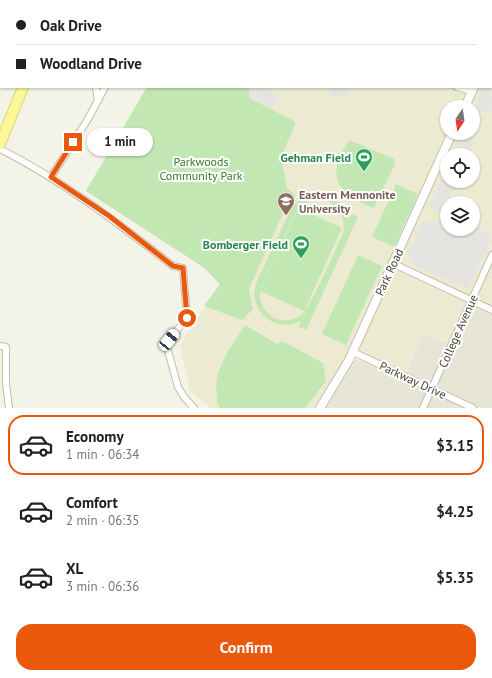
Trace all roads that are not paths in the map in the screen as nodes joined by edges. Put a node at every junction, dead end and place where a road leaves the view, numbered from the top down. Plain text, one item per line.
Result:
1 (24, 88) edge
2 (96, 88) edge
3 (104, 88) edge
4 (473, 89) edge
5 (98, 100) junction
6 (468, 100) edge
7 (449, 140) edge
8 (0, 144) edge
9 (0, 149) edge
10 (51, 177) junction
11 (492, 255) edge
12 (394, 264) junction
13 (472, 300) junction
14 (492, 310) edge
15 (0, 346) edge
16 (353, 352) junction
17 (432, 389) junction
18 (9, 408) edge
19 (194, 408) edge
20 (320, 408) edge
21 (423, 408) edge
22 (473, 408) edge

1 - 8 main road
2 - 5 street
3 - 5 street
4 - 6 street
5 - 10 street
7 - 12 street, Park Road
9 - 10 street
10 - 19 street
11 - 13 street, College Avenue
12 - 13 street
12 - 16 street, Park Road
13 - 14 street
13 - 17 street, College Avenue
15 - 18 street
16 - 17 street, Parkway Drive
16 - 20 street, Park Road
17 - 21 street, College Avenue
17 - 22 street, Parkway Drive

